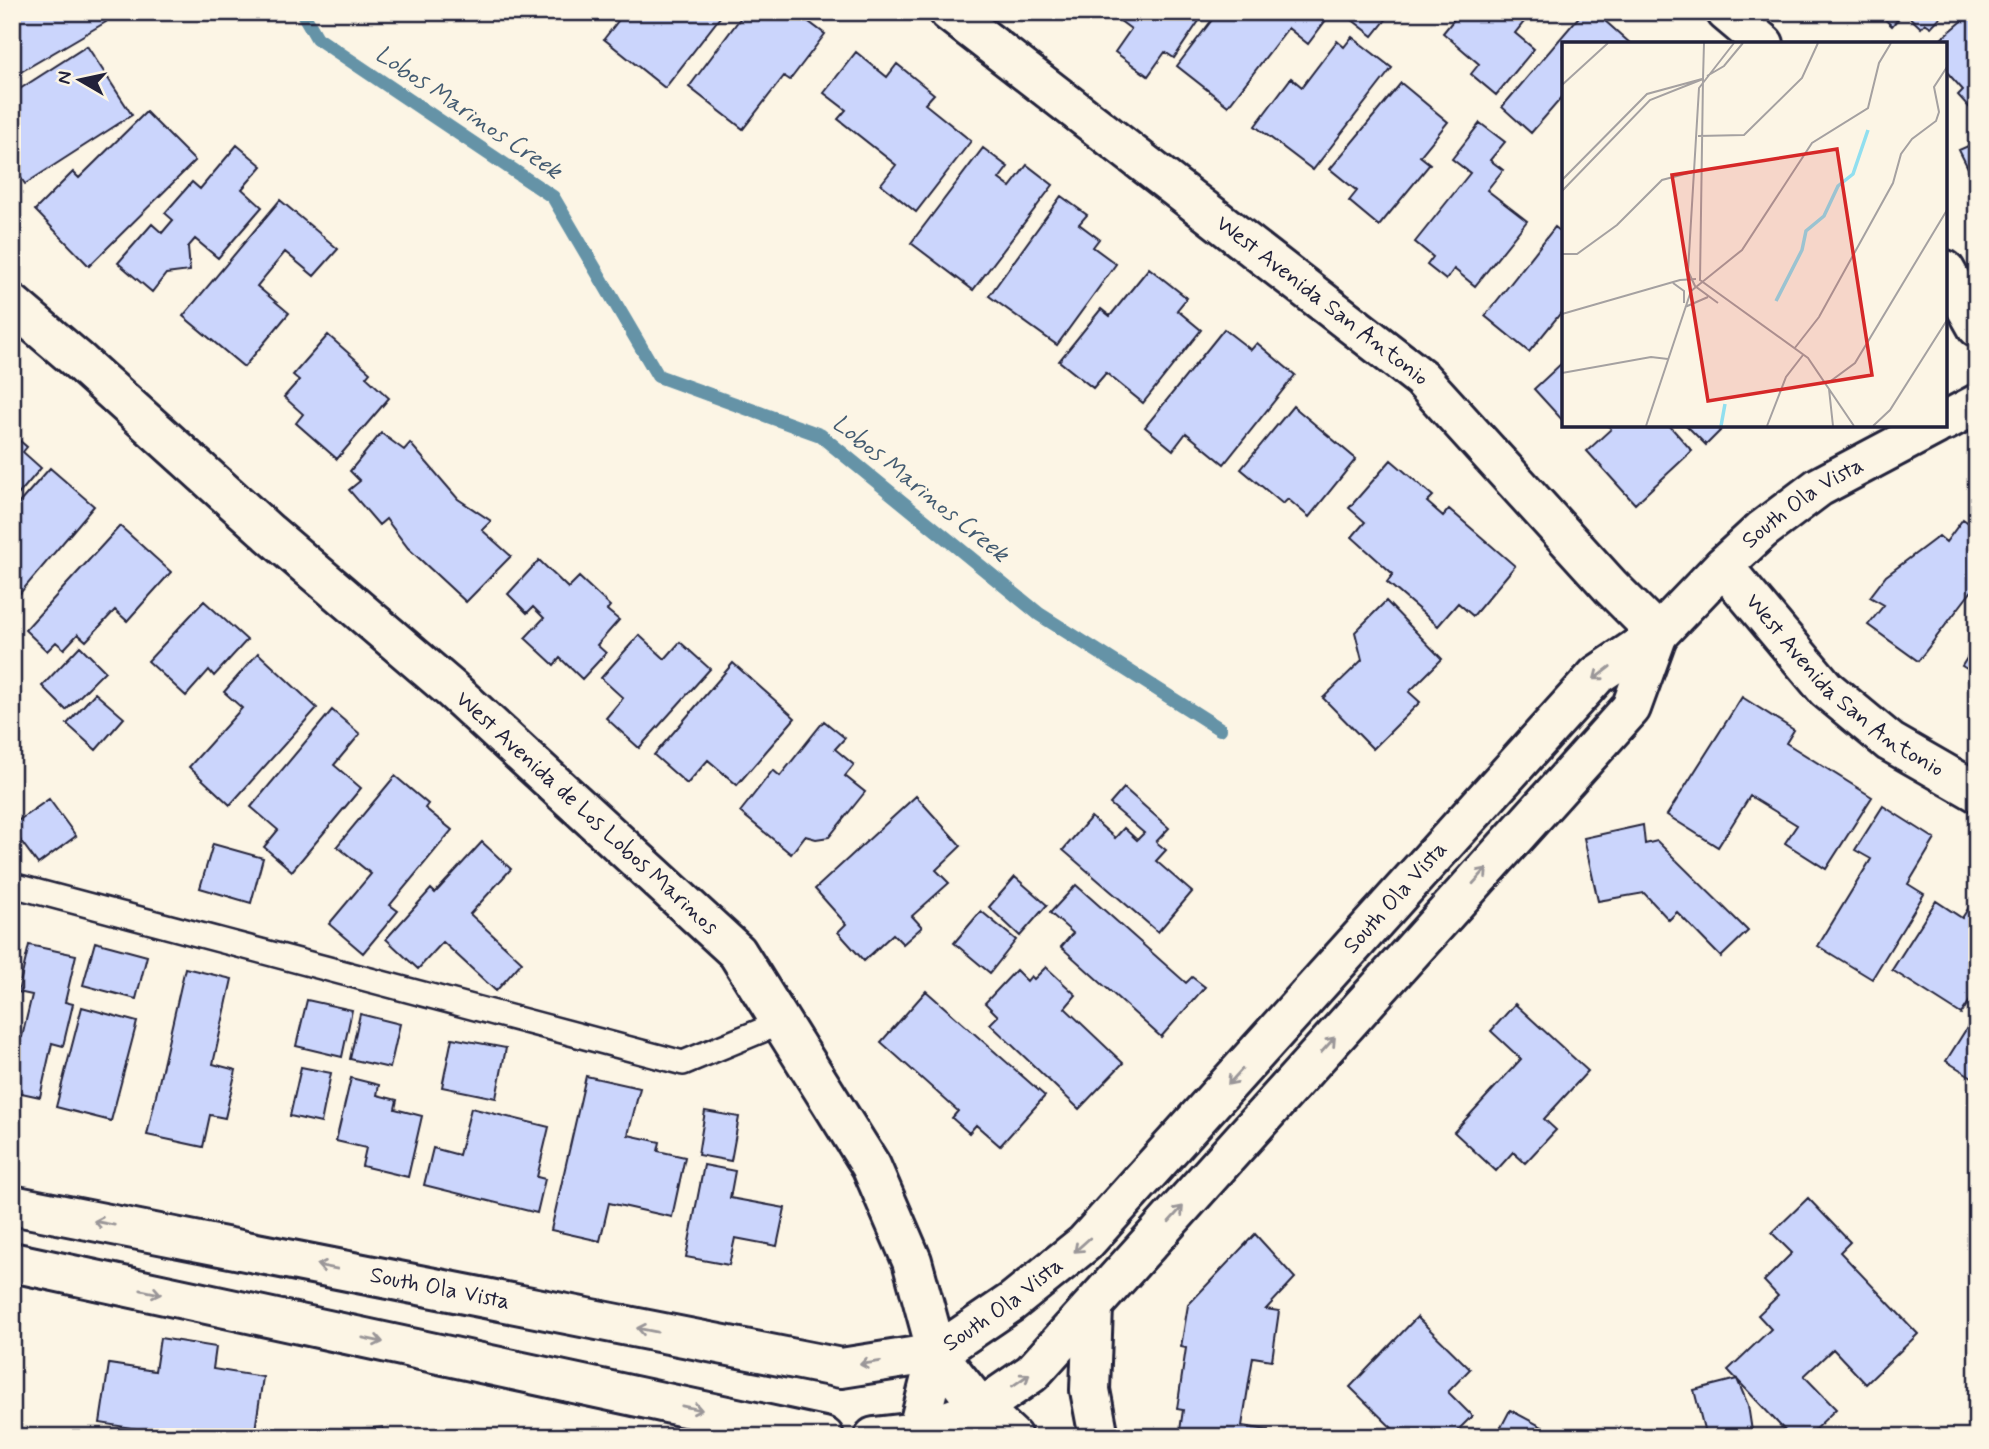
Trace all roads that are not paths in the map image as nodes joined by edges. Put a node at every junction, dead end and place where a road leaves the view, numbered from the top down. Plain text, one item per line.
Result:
1 (950, 12) edge
2 (1726, 12) edge
3 (1762, 42) edge
4 (1947, 274) edge
5 (12, 304) edge
6 (1977, 327) edge
7 (1977, 404) edge
8 (1947, 420) edge
9 (1932, 427) edge
10 (1723, 566) junction
11 (1658, 634) junction
12 (1977, 792) edge
13 (12, 885) edge
14 (782, 1022) junction
15 (12, 1205) edge
16 (12, 1262) edge
17 (1093, 1307) junction
18 (937, 1353) junction
19 (981, 1408) junction
20 (916, 1434) edge
21 (824, 1437) edge
22 (874, 1437) edge
23 (1012, 1437) edge
24 (1099, 1437) edge

1 - 11 main road, West Avenida San Antonio
2 - 3 main road
4 - 6 main road
5 - 14 main road, West Avenida de Los Lobos Marinos
7 - 8 main road
9 - 10 main road, South Ola Vista
10 - 11 main road, South Ola Vista
10 - 12 main road, West Avenida San Antonio
17 -> 11 main road, South Ola Vista
11 -> 18 main road, South Ola Vista
13 - 14 lane
14 - 18 main road, West Avenida de Los Lobos Marinos
18 -> 15 main road, South Ola Vista
16 -> 21 main road
19 -> 17 main road, South Ola Vista
17 - 24 main road
18 - 19 main road, West Avenida de Los Lobos Marinos
18 - 20 main road
19 - 20 main road, South Ola Vista
19 - 23 main road, West Avenida de Los Lobos Marinos
20 - 22 main road, South Ola Vista

